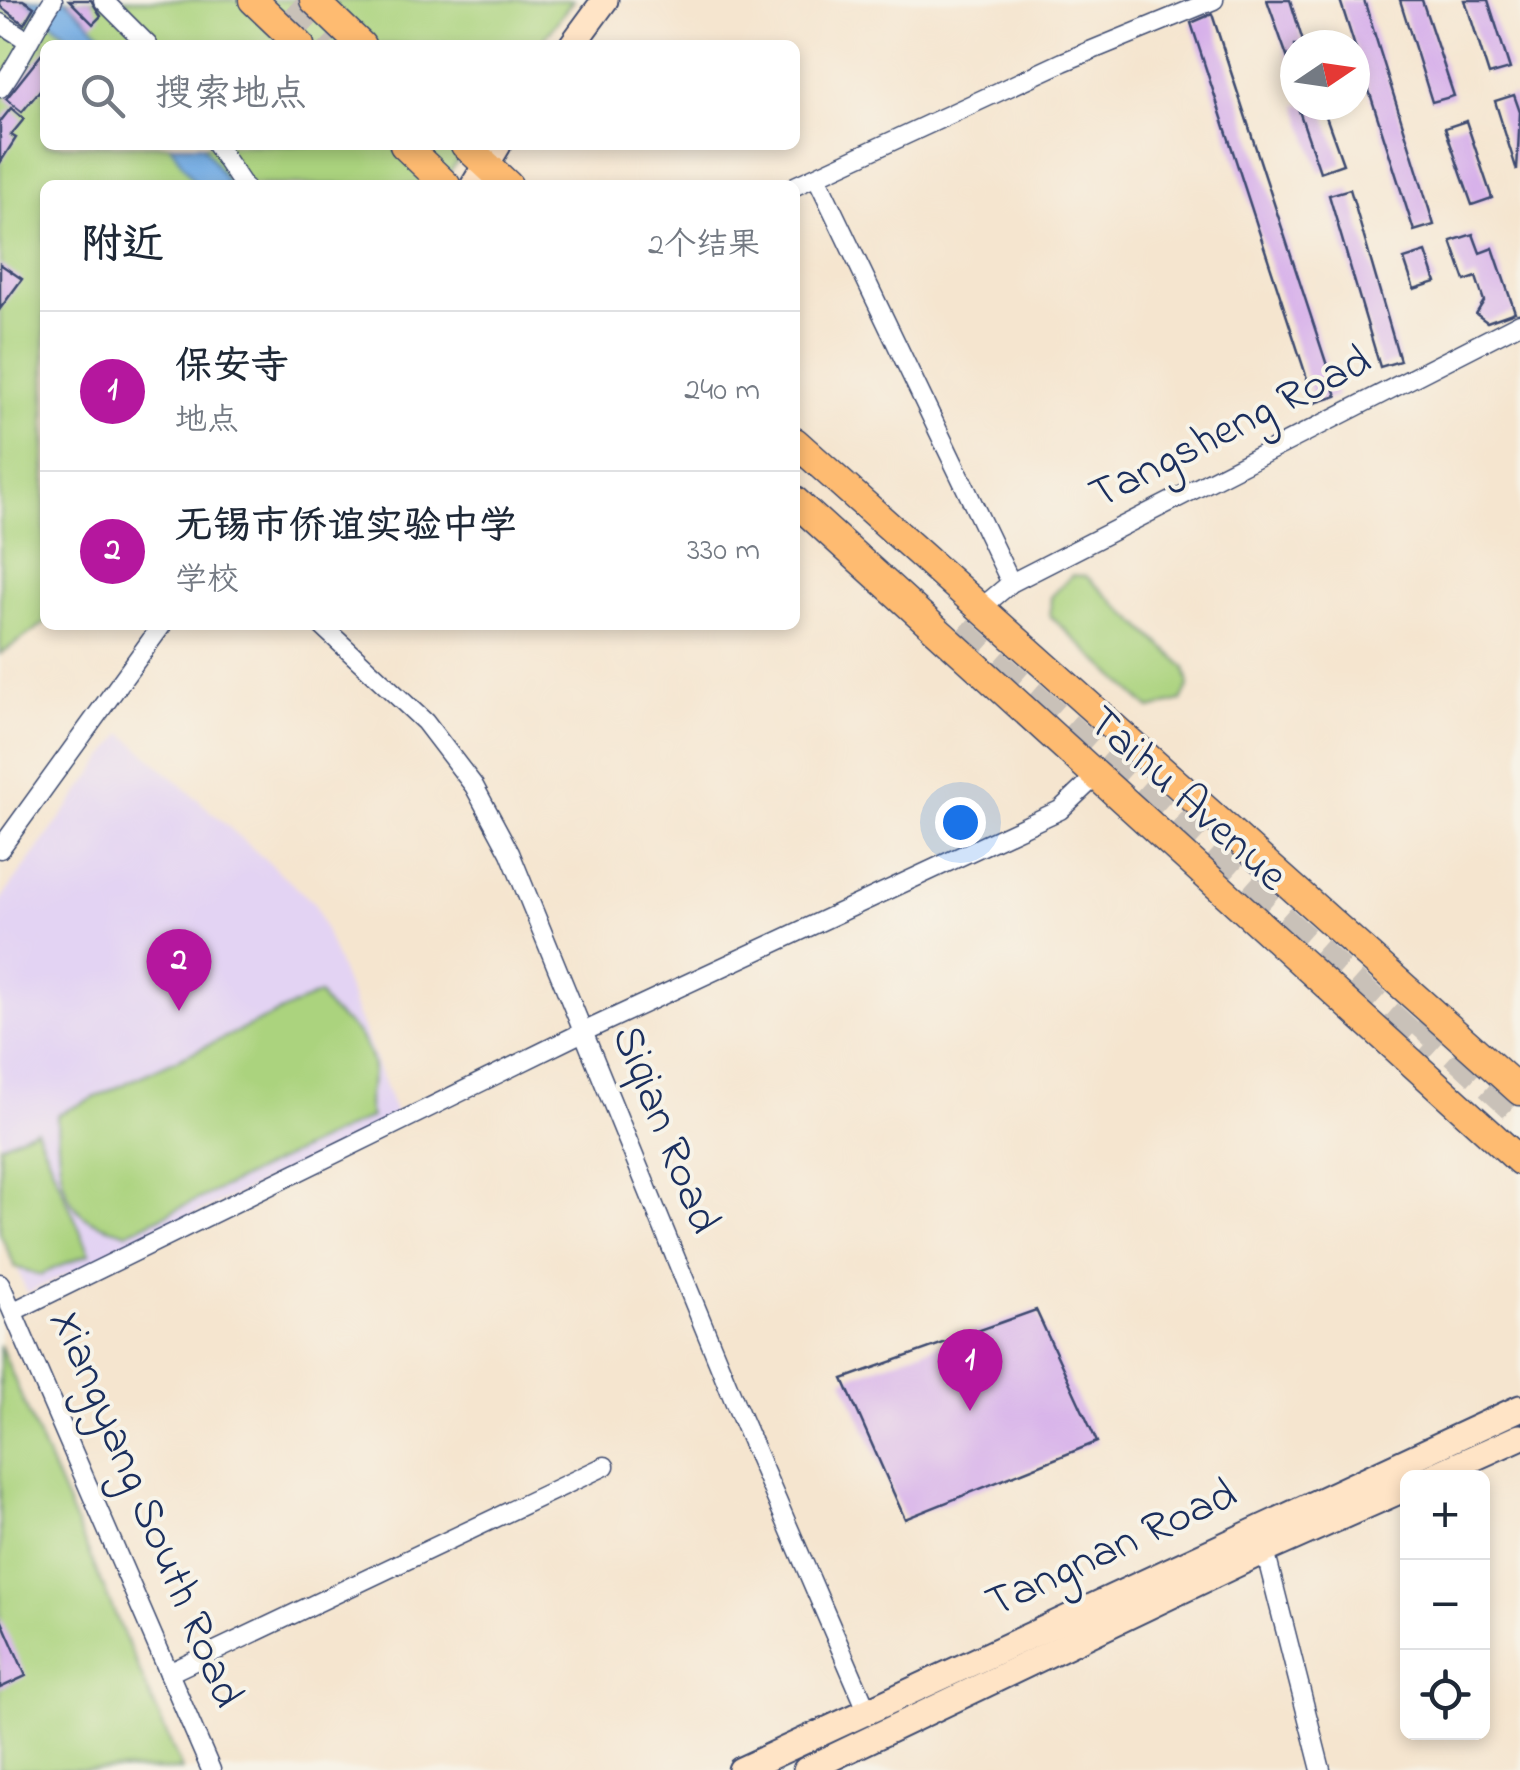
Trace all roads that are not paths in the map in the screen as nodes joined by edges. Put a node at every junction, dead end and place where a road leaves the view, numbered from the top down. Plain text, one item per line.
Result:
1 (53, 0) edge
2 (103, 0) edge
3 (314, 0) edge
4 (605, 0) edge
5 (1214, 0) edge
6 (262, 9) edge
7 (4, 26) edge
8 (26, 40) junction
9 (143, 40) edge
10 (295, 40) edge
11 (355, 40) edge
12 (576, 40) edge
13 (0, 88) edge
14 (219, 150) edge
15 (409, 150) edge
16 (817, 178) junction
17 (240, 180) edge
18 (441, 180) edge
19 (800, 184) edge
20 (1520, 322) edge
21 (800, 446) edge
22 (800, 506) edge
23 (1012, 583) junction
24 (981, 608) junction
25 (158, 630) edge
26 (325, 630) edge
27 (1096, 776) junction
28 (0, 849) edge
29 (583, 1032) junction
30 (1520, 1091) edge
31 (1520, 1162) edge
32 (0, 1282) edge
33 (14, 1311) junction
34 (1520, 1408) edge
35 (1520, 1437) edge
36 (605, 1466) dead end
37 (1447, 1470) edge
38 (1400, 1490) edge
39 (1262, 1540) junction
40 (169, 1672) junction
41 (867, 1710) junction
42 (212, 1770) edge
43 (741, 1770) edge
44 (806, 1770) edge
45 (1321, 1770) edge

1 - 8 street
2 - 9 street
3 - 11 main road
4 - 12 main road
5 - 16 street
6 - 10 main road
7 - 8 street
8 - 13 street
14 - 17 street
15 - 18 main road
16 - 19 street
16 - 23 street
20 - 23 street, Tangsheng Road
21 - 24 main road, Taihu Avenue
22 - 27 main road, Taihu Avenue
23 - 24 street, Tangsheng Road
24 - 30 main road, Taihu Avenue
25 - 28 street
26 - 29 street, Siqian Road
27 - 29 street
27 - 31 main road, Taihu Avenue
29 - 33 street
29 - 41 street, Siqian Road
32 - 33 street, Xiangyang South Road
33 - 40 street, Xiangyang South Road
34 - 39 main road, Tangnan Road
35 - 37 main road
36 - 40 street
38 - 39 main road, Tangnan Road
39 - 41 main road, Tangnan Road
39 - 44 main road, Tangnan Road
39 - 45 street
40 - 42 street, Xiangyang South Road
41 - 43 main road, Tangnan Road

